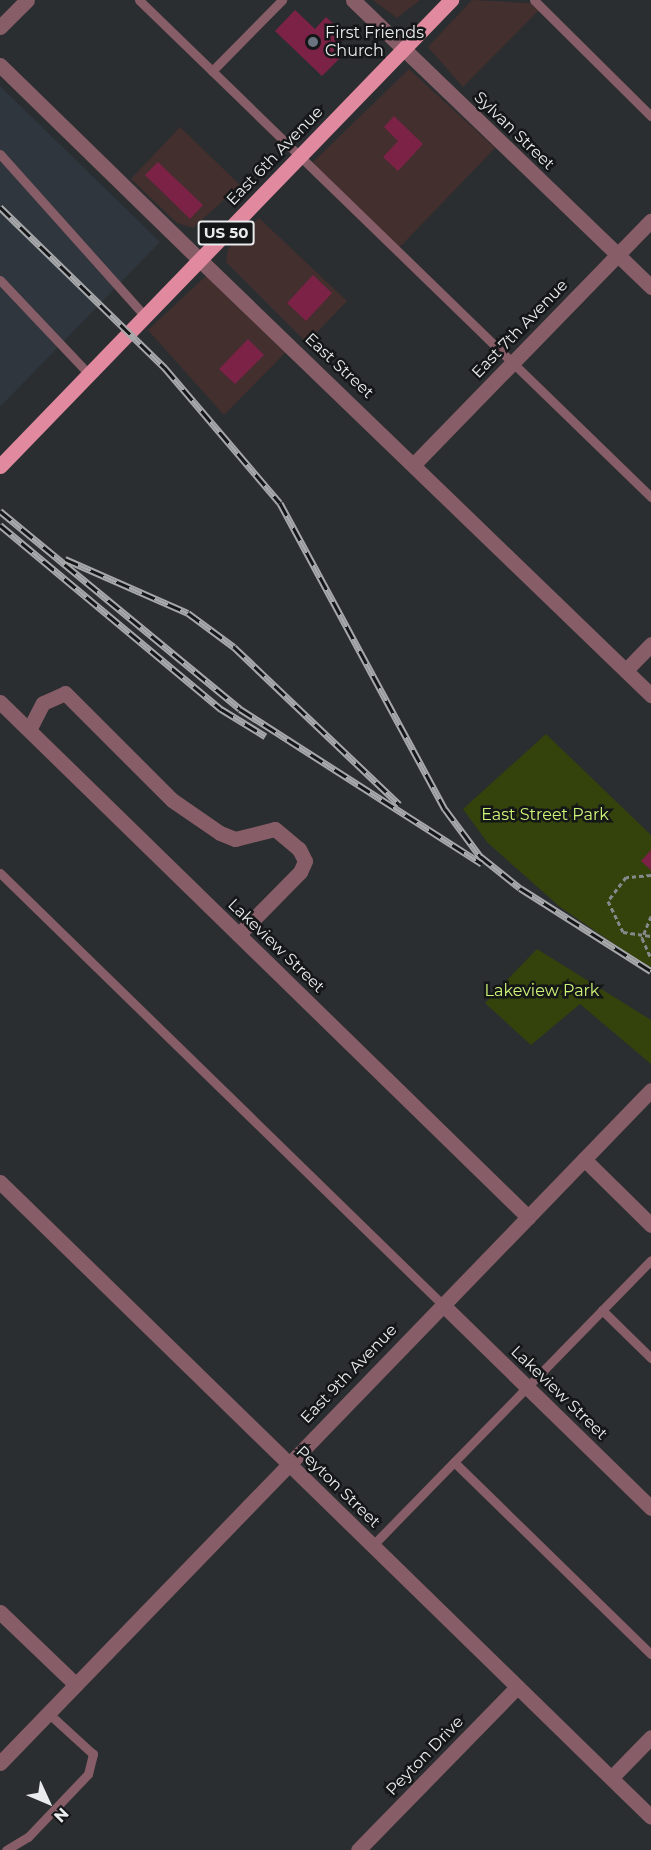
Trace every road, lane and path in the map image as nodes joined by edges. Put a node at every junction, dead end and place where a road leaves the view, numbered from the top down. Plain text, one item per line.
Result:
1 (27, 0) edge
2 (139, 0) edge
3 (282, 0) edge
4 (353, 0) edge
5 (451, 0) edge
6 (534, 0) edge
7 (0, 27) edge
8 (404, 49) junction
9 (0, 65) edge
10 (212, 71) junction
11 (651, 116) edge
12 (0, 154) edge
13 (299, 157) junction
14 (651, 220) edge
15 (618, 254) junction
16 (200, 260) junction
17 (0, 280) edge
18 (651, 287) edge
19 (145, 316) junction
20 (513, 362) junction
21 (89, 374) junction
22 (416, 462) junction
23 (0, 466) edge
24 (651, 497) edge
25 (651, 644) edge
26 (626, 670) junction
27 (651, 695) edge
28 (0, 702) edge
29 (29, 730) junction
30 (0, 873) edge
31 (651, 875) edge
32 (651, 916) edge
33 (238, 934) junction
34 (651, 936) edge
35 (642, 938) junction
36 (651, 958) edge
37 (651, 1090) edge
38 (584, 1159) junction
39 (0, 1182) edge
40 (528, 1217) junction
41 (651, 1225) edge
42 (651, 1260) edge
43 (442, 1304) junction
44 (602, 1310) junction
45 (651, 1358) edge
46 (527, 1387) junction
47 (454, 1462) junction
48 (288, 1463) junction
49 (651, 1508) edge
50 (372, 1545) junction
51 (0, 1612) edge
52 (651, 1654) edge
53 (76, 1685) junction
54 (517, 1687) junction
55 (48, 1713) junction
56 (651, 1737) edge
57 (0, 1763) edge
58 (611, 1778) junction
59 (651, 1817) edge
60 (0, 1847) edge
61 (6, 1850) edge
62 (358, 1850) edge

1 - 7 street
2 - 10 lane
3 - 10 lane
4 - 8 street, Sylvan Street
5 - 8 main road, East 6th Avenue / US 50
6 - 11 lane
8 - 13 main road, East 6th Avenue / US 50
8 - 15 street, Sylvan Street
9 - 16 street, East Street
10 - 13 lane
12 - 19 lane
13 - 16 main road, East 6th Avenue / US 50
13 - 20 lane
14 - 15 street, East 7th Avenue
15 - 18 street, Sylvan Street
15 - 20 street, East 7th Avenue
16 - 19 main road, East 6th Avenue / US 50
16 - 22 street, East Street
17 - 21 lane
19 - 21 main road, East 6th Avenue / US 50
20 - 22 street, East 7th Avenue
20 - 24 lane
21 - 23 main road, East 6th Avenue / US 50
22 - 26 street, East Street
25 - 26 street
26 - 27 street, East Street
28 - 29 street, Lakeview Street
29 - 33 street, Lakeview Street
29 - 33 street
30 - 43 lane
31 - 35 path
32 - 35 path
33 - 40 street, Lakeview Street
34 - 35 path
35 - 36 path
37 - 38 street, East 9th Avenue
38 - 40 street, East 9th Avenue
38 - 41 street
39 - 48 street, Peyton Street
40 - 43 street, East 9th Avenue
42 - 44 lane
43 - 46 street, Lakeview Street
43 - 48 street, East 9th Avenue
44 - 45 lane
44 - 46 lane
46 - 47 lane
46 - 49 street, Lakeview Street
47 - 50 lane
47 - 52 lane
48 - 50 street, Peyton Street
48 - 53 street, East 9th Avenue
50 - 54 street, Peyton Street
51 - 53 street
53 - 55 street, East 9th Avenue
54 - 58 street, Peyton Street
54 - 62 street, Peyton Drive
55 - 57 street, East 9th Avenue
55 - 61 lane
56 - 58 street
58 - 59 street, Peyton Street
60 - 61 lane

